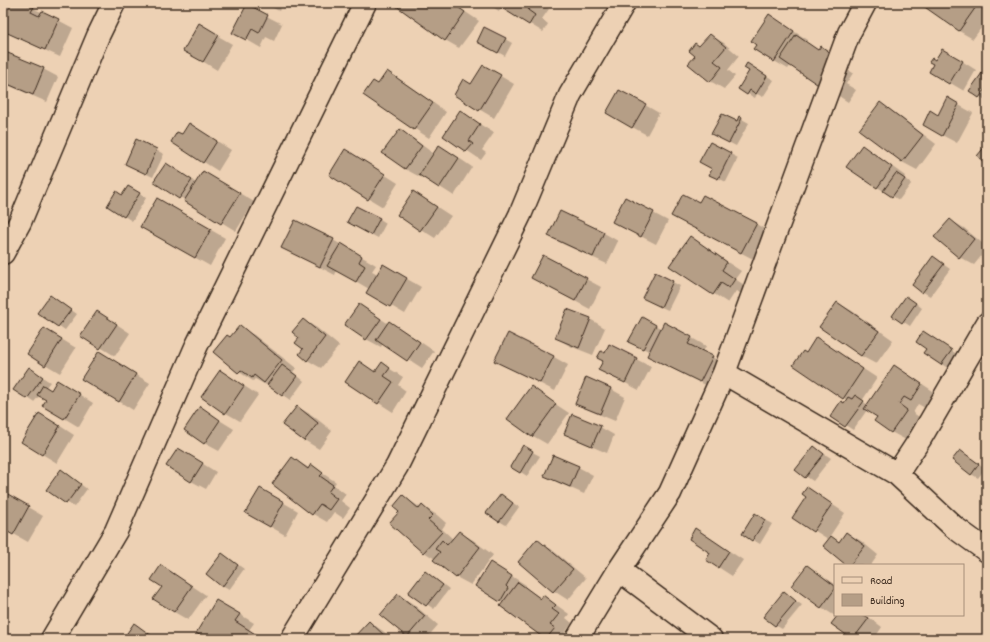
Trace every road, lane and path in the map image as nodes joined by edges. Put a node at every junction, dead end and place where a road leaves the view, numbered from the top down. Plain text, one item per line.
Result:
1 (114, 3) edge
2 (365, 3) edge
3 (624, 3) edge
4 (865, 3) edge
5 (3, 252) edge
6 (987, 324) edge
7 (724, 373) junction
8 (898, 474) junction
9 (987, 551) edge
10 (619, 570) junction
11 (52, 639) edge
12 (292, 639) edge
13 (577, 639) edge
14 (711, 639) edge

1 - 5 street
2 - 11 street
3 - 12 street
4 - 7 street
6 - 8 street
7 - 8 street
7 - 10 street
8 - 9 street
10 - 13 street
10 - 14 street

